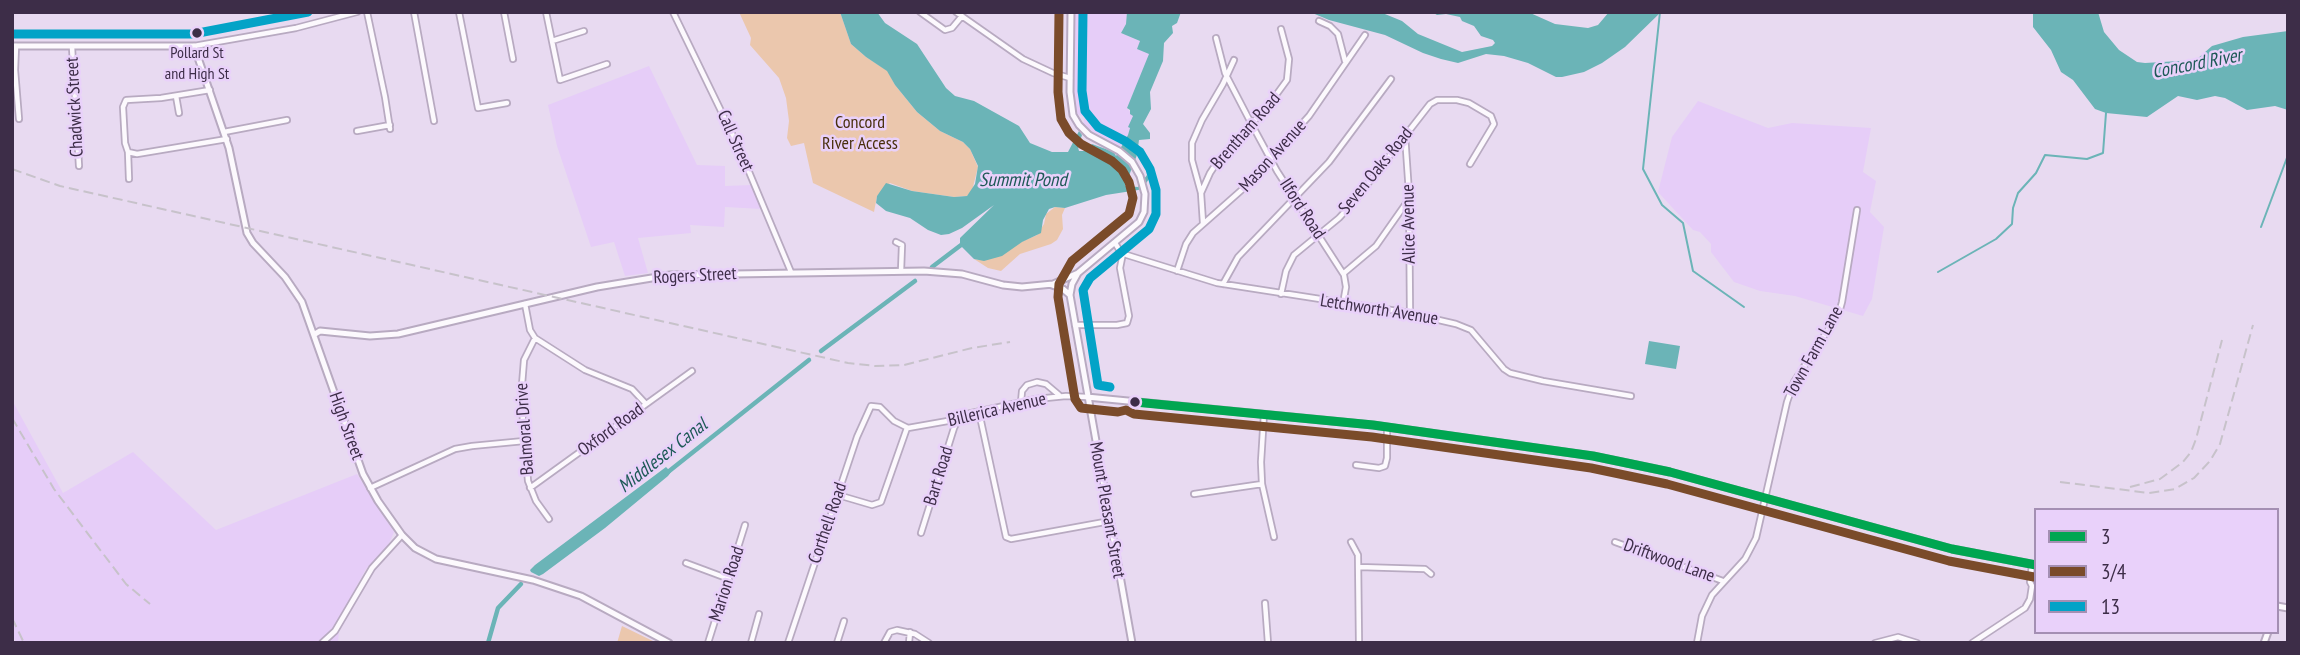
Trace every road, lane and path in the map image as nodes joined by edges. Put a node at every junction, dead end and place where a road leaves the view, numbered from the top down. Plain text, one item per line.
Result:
1 (357, 12) edge
2 (367, 12) edge
3 (414, 12) edge
4 (459, 12) edge
5 (503, 12) edge
6 (546, 12) edge
7 (673, 12) edge
8 (920, 12) edge
9 (956, 12) edge
10 (1071, 12) edge
11 (961, 16) junction
12 (1319, 21) dead end
13 (1281, 29) dead end
14 (584, 31) dead end
15 (1365, 35) dead end
16 (1216, 38) dead end
17 (552, 41) junction
18 (14, 46) edge
19 (194, 46) junction
20 (72, 47) junction
21 (513, 60) dead end
22 (1234, 60) dead end
23 (1345, 63) junction
24 (607, 64) dead end
25 (1226, 76) junction
26 (1070, 78) junction
27 (1391, 79) dead end
28 (210, 90) junction
29 (176, 96) junction
30 (507, 103) dead end
31 (179, 113) dead end
32 (19, 118) dead end
33 (287, 120) dead end
34 (434, 121) dead end
35 (1251, 123) junction
36 (357, 131) dead end
37 (225, 132) junction
38 (1405, 134) junction
39 (227, 139) junction
40 (128, 152) junction
41 (1270, 158) junction
42 (1470, 164) dead end
43 (79, 166) dead end
44 (129, 179) dead end
45 (1201, 192) junction
46 (1295, 198) junction
47 (1409, 198) junction
48 (1857, 210) dead end
49 (1203, 223) junction
50 (1318, 234) junction
51 (896, 242) dead end
52 (1115, 243) junction
53 (1123, 253) junction
54 (901, 271) junction
55 (1177, 271) junction
56 (791, 272) junction
57 (1079, 273) junction
58 (1344, 273) junction
59 (1223, 284) junction
60 (1049, 285) junction
61 (1281, 294) junction
62 (1070, 295) junction
63 (525, 304) junction
64 (1343, 304) junction
65 (1410, 314) junction
66 (1075, 325) junction
67 (314, 334) junction
68 (535, 338) junction
69 (692, 371) dead end
70 (1059, 396) junction
71 (1631, 396) dead end
72 (1087, 397) junction
73 (1021, 402) junction
74 (646, 404) junction
75 (979, 412) junction
76 (1264, 413) junction
77 (959, 419) junction
78 (1387, 426) junction
79 (907, 428) junction
80 (524, 441) junction
81 (1356, 465) dead end
82 (1262, 484) junction
83 (370, 488) junction
84 (530, 488) junction
85 (1194, 494) dead end
86 (838, 495) junction
87 (1766, 499) junction
88 (549, 519) dead end
89 (1110, 521) junction
90 (745, 526) dead end
91 (921, 533) dead end
92 (402, 535) junction
93 (1274, 537) dead end
94 (1351, 541) dead end
95 (1615, 542) dead end
96 (686, 563) dead end
97 (2034, 564) edge
98 (1359, 567) junction
99 (1431, 574) dead end
100 (729, 579) junction
101 (1723, 581) junction
102 (2034, 584) edge
103 (1265, 603) dead end
104 (759, 614) dead end
105 (844, 621) dead end
106 (910, 632) junction
107 (322, 643) edge
108 (670, 643) edge
109 (708, 643) edge
110 (751, 643) edge
111 (788, 643) edge
112 (837, 643) edge
113 (884, 643) edge
114 (909, 643) edge
115 (929, 643) edge
116 (1132, 643) edge
117 (1268, 643) edge
118 (1359, 643) edge
119 (1697, 643) edge
120 (1875, 643) edge
121 (1917, 643) edge
122 (1972, 643) edge

1 - 19 street
2 - 36 street
3 - 34 street
4 - 30 street
5 - 21 street
6 - 17 street
7 - 56 street, Call Street
8 - 11 street
9 - 11 street
10 - 26 main road
11 - 26 street
12 - 23 street
13 - 35 street, Brentham Road
14 - 17 street
15 - 23 street, Mason Avenue
16 - 25 street, Ilford Road
17 - 24 street
18 - 20 main road
18 - 32 street
19 - 20 main road
19 - 28 main road, High Street
20 - 43 street, Chadwick Street
22 - 25 street
23 - 41 street, Mason Avenue
25 - 35 street, Ilford Road
25 - 45 street
26 - 52 main road
27 - 46 street
28 - 29 street
28 - 37 main road, High Street
29 - 31 street
29 - 40 street
33 - 37 street
35 - 41 street, Ilford Road
35 - 45 street, Brentham Road
37 - 39 main road, High Street
38 - 42 street, Seven Oaks Road
38 - 47 street, Alice Avenue
38 - 50 street, Seven Oaks Road
39 - 40 street
39 - 67 main road, High Street
40 - 44 street
41 - 46 street, Ilford Road
41 - 49 street, Mason Avenue
45 - 49 street
46 - 50 street, Ilford Road
46 - 59 street
47 - 58 street
47 - 65 street, Alice Avenue
48 - 87 street, Town Farm Lane
49 - 55 street, Mason Avenue
50 - 58 street, Ilford Road
50 - 61 street, Seven Oaks Road
51 - 54 street
52 - 53 street
52 - 57 main road
53 - 55 street, Letchworth Avenue
53 - 66 street
54 - 56 main road, Rogers Street
54 - 60 main road, Rogers Street
55 - 59 street, Letchworth Avenue
56 - 63 main road, Rogers Street
57 - 60 main road, Rogers Street
57 - 62 main road
58 - 64 street
59 - 61 street, Letchworth Avenue
60 - 62 main road
61 - 64 street, Letchworth Avenue
62 - 66 main road, Mount Pleasant Street
63 - 67 main road, Rogers Street
63 - 68 street
64 - 65 street, Letchworth Avenue
65 - 71 street, Letchworth Avenue
66 - 72 main road, Mount Pleasant Street
67 - 83 main road, High Street
68 - 74 street
68 - 80 street, Balmoral Drive
69 - 74 street, Oxford Road
70 - 72 street, Billerica Avenue
70 - 73 street, Billerica Avenue
70 - 73 street
72 - 76 main road, Billerica Avenue
72 - 89 main road, Mount Pleasant Street
73 - 75 street, Billerica Avenue
74 - 84 street, Oxford Road
75 - 77 street, Billerica Avenue
75 - 89 street
76 - 78 main road, Billerica Avenue
76 - 82 street
77 - 79 street, Billerica Avenue
77 - 91 street, Bart Road
78 - 81 street
78 - 87 main road, Billerica Avenue
79 - 86 street
79 - 86 street, Corthell Road
80 - 83 street
80 - 84 street, Balmoral Drive
82 - 85 street
82 - 93 street
83 - 92 main road, High Street
84 - 88 street, Balmoral Drive
86 - 111 street, Corthell Road
87 - 97 main road, Billerica Avenue
87 - 101 street, Town Farm Lane
89 - 116 main road, Mount Pleasant Street
90 - 100 street, Marion Road
92 - 107 street
92 - 108 main road, High Street
94 - 98 street
95 - 101 street, Driftwood Lane
96 - 100 street
97 - 102 street
98 - 99 street
98 - 118 street
100 - 109 street, Marion Road
101 - 119 street, Town Farm Lane
102 - 122 street
103 - 117 street
104 - 110 street
105 - 112 street
106 - 113 street
106 - 114 street
106 - 115 street
120 - 121 street

